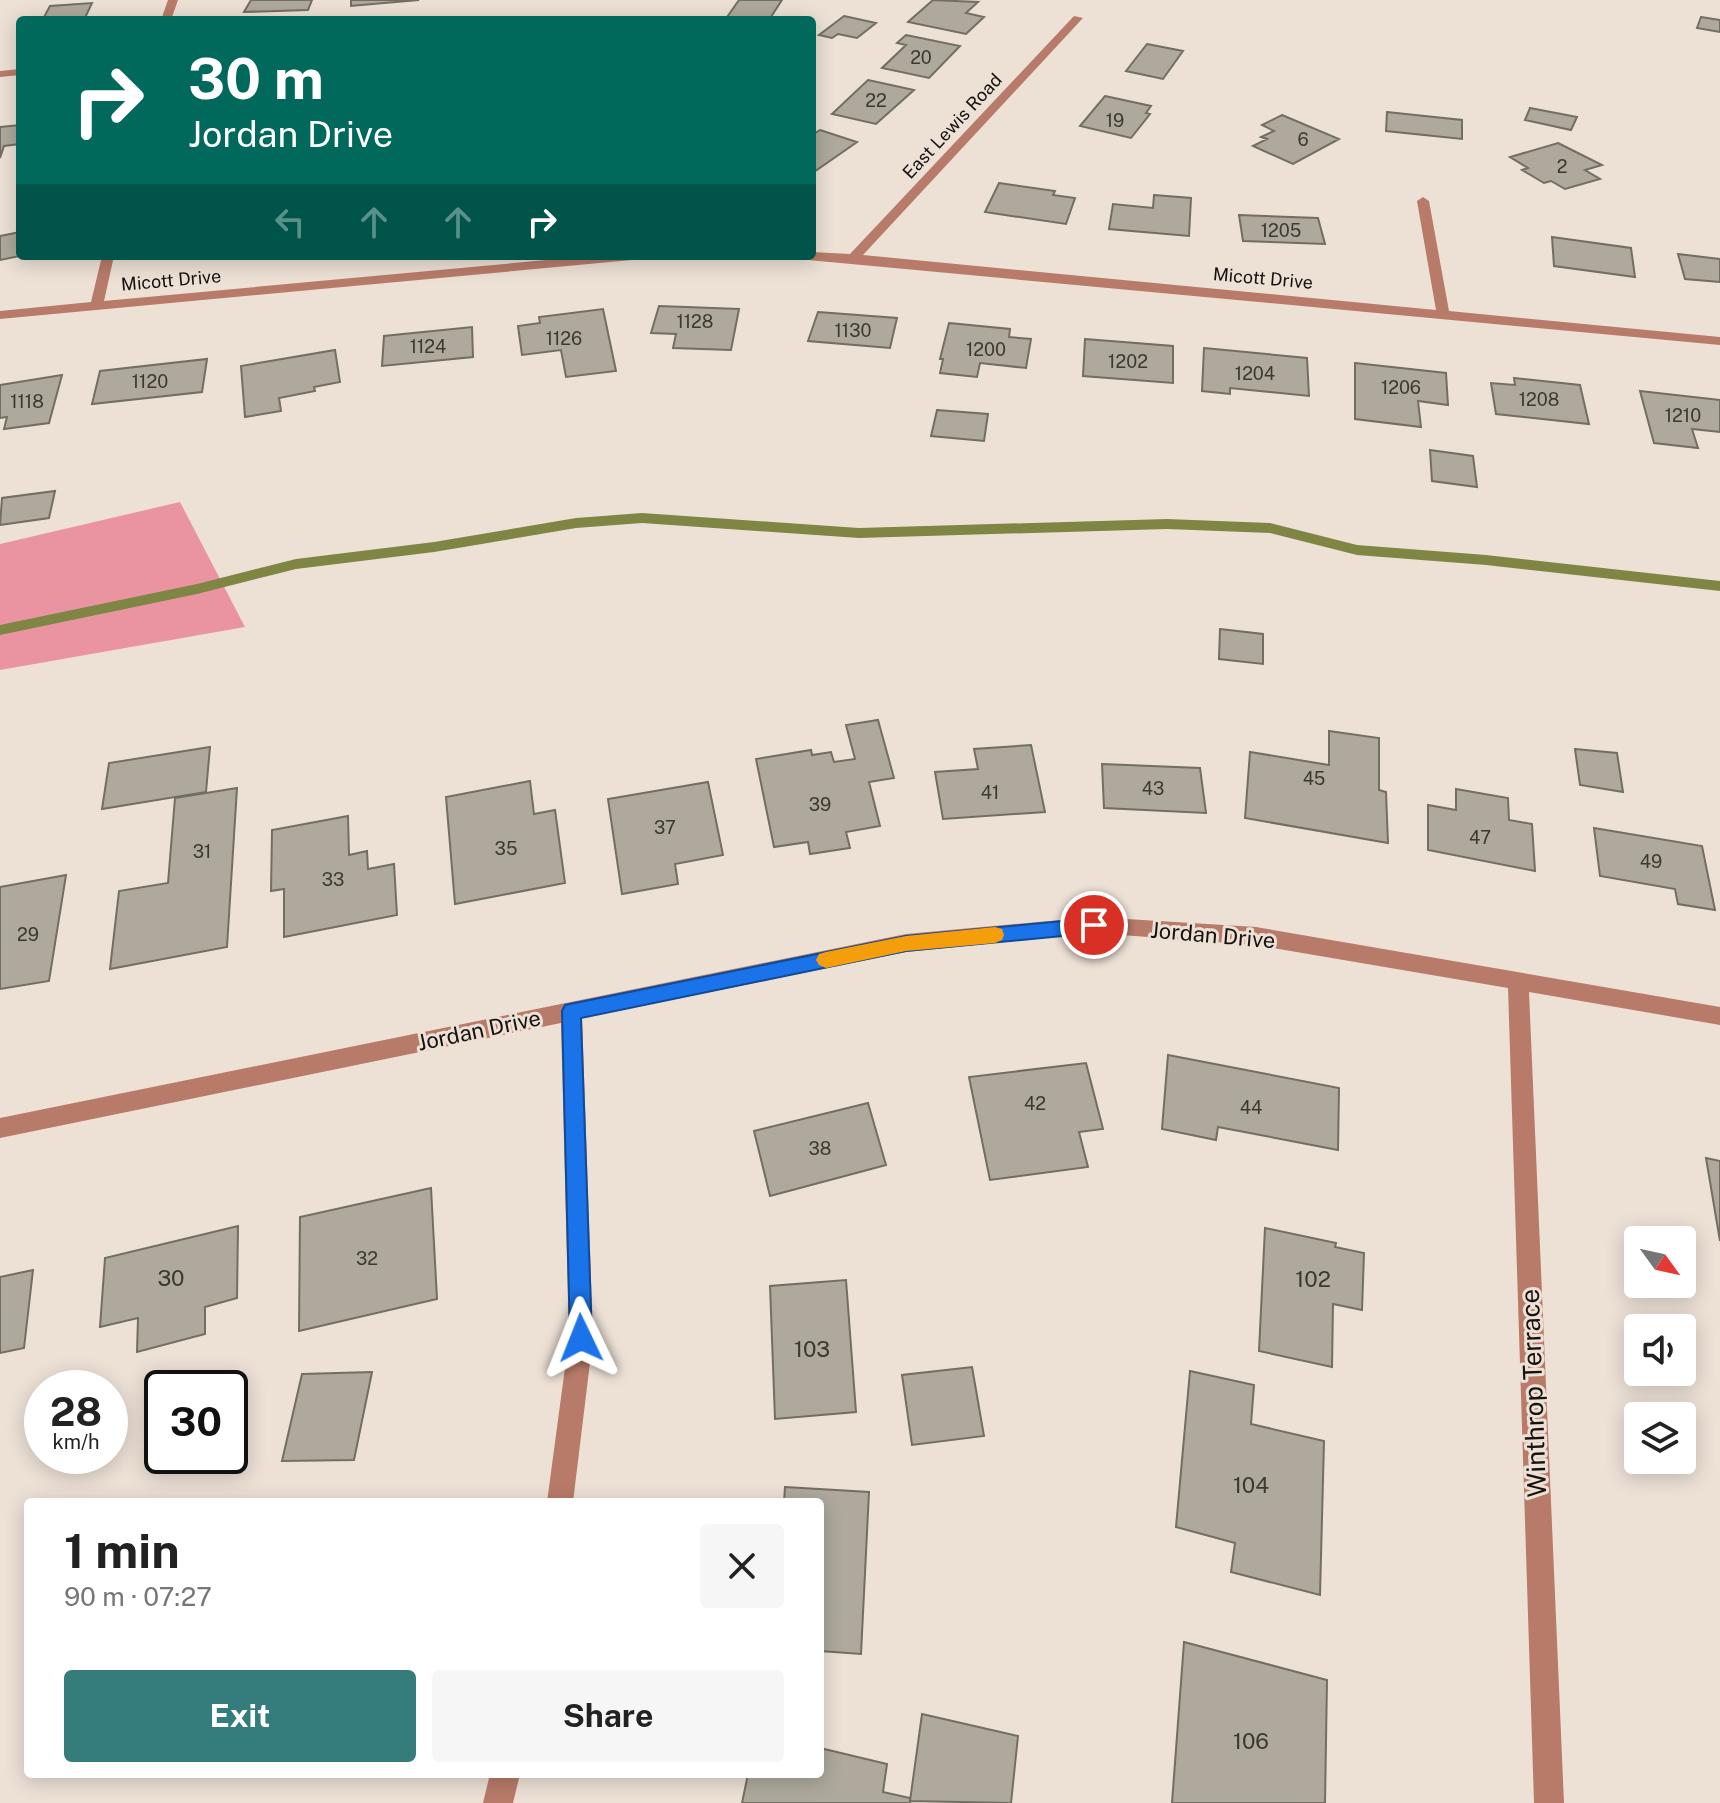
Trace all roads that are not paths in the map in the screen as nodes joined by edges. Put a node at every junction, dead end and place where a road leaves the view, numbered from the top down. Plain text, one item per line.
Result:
1 (1078, 18) dead end
2 (1423, 201) dead end
3 (816, 257) edge
4 (853, 258) junction
5 (107, 260) edge
6 (587, 260) edge
7 (97, 304) junction
8 (1443, 313) junction
9 (0, 315) edge
10 (1720, 341) edge
11 (1518, 983) junction
12 (571, 1011) junction
13 (1720, 1016) edge
14 (0, 1128) edge
15 (561, 1498) edge
16 (504, 1778) edge
17 (498, 1803) edge
18 (1549, 1803) edge

1 - 4 street, East Lewis Road
2 - 8 street
3 - 4 street, Micott Drive
4 - 8 street, Micott Drive
5 - 7 street
6 - 7 street, Micott Drive
7 - 9 street, Micott Drive
8 - 10 street, Micott Drive
11 - 12 street, Jordan Drive
11 - 13 street, Jordan Drive
11 - 18 street, Winthrop Terrace
12 - 14 street, Jordan Drive
12 - 15 street
16 - 17 street

